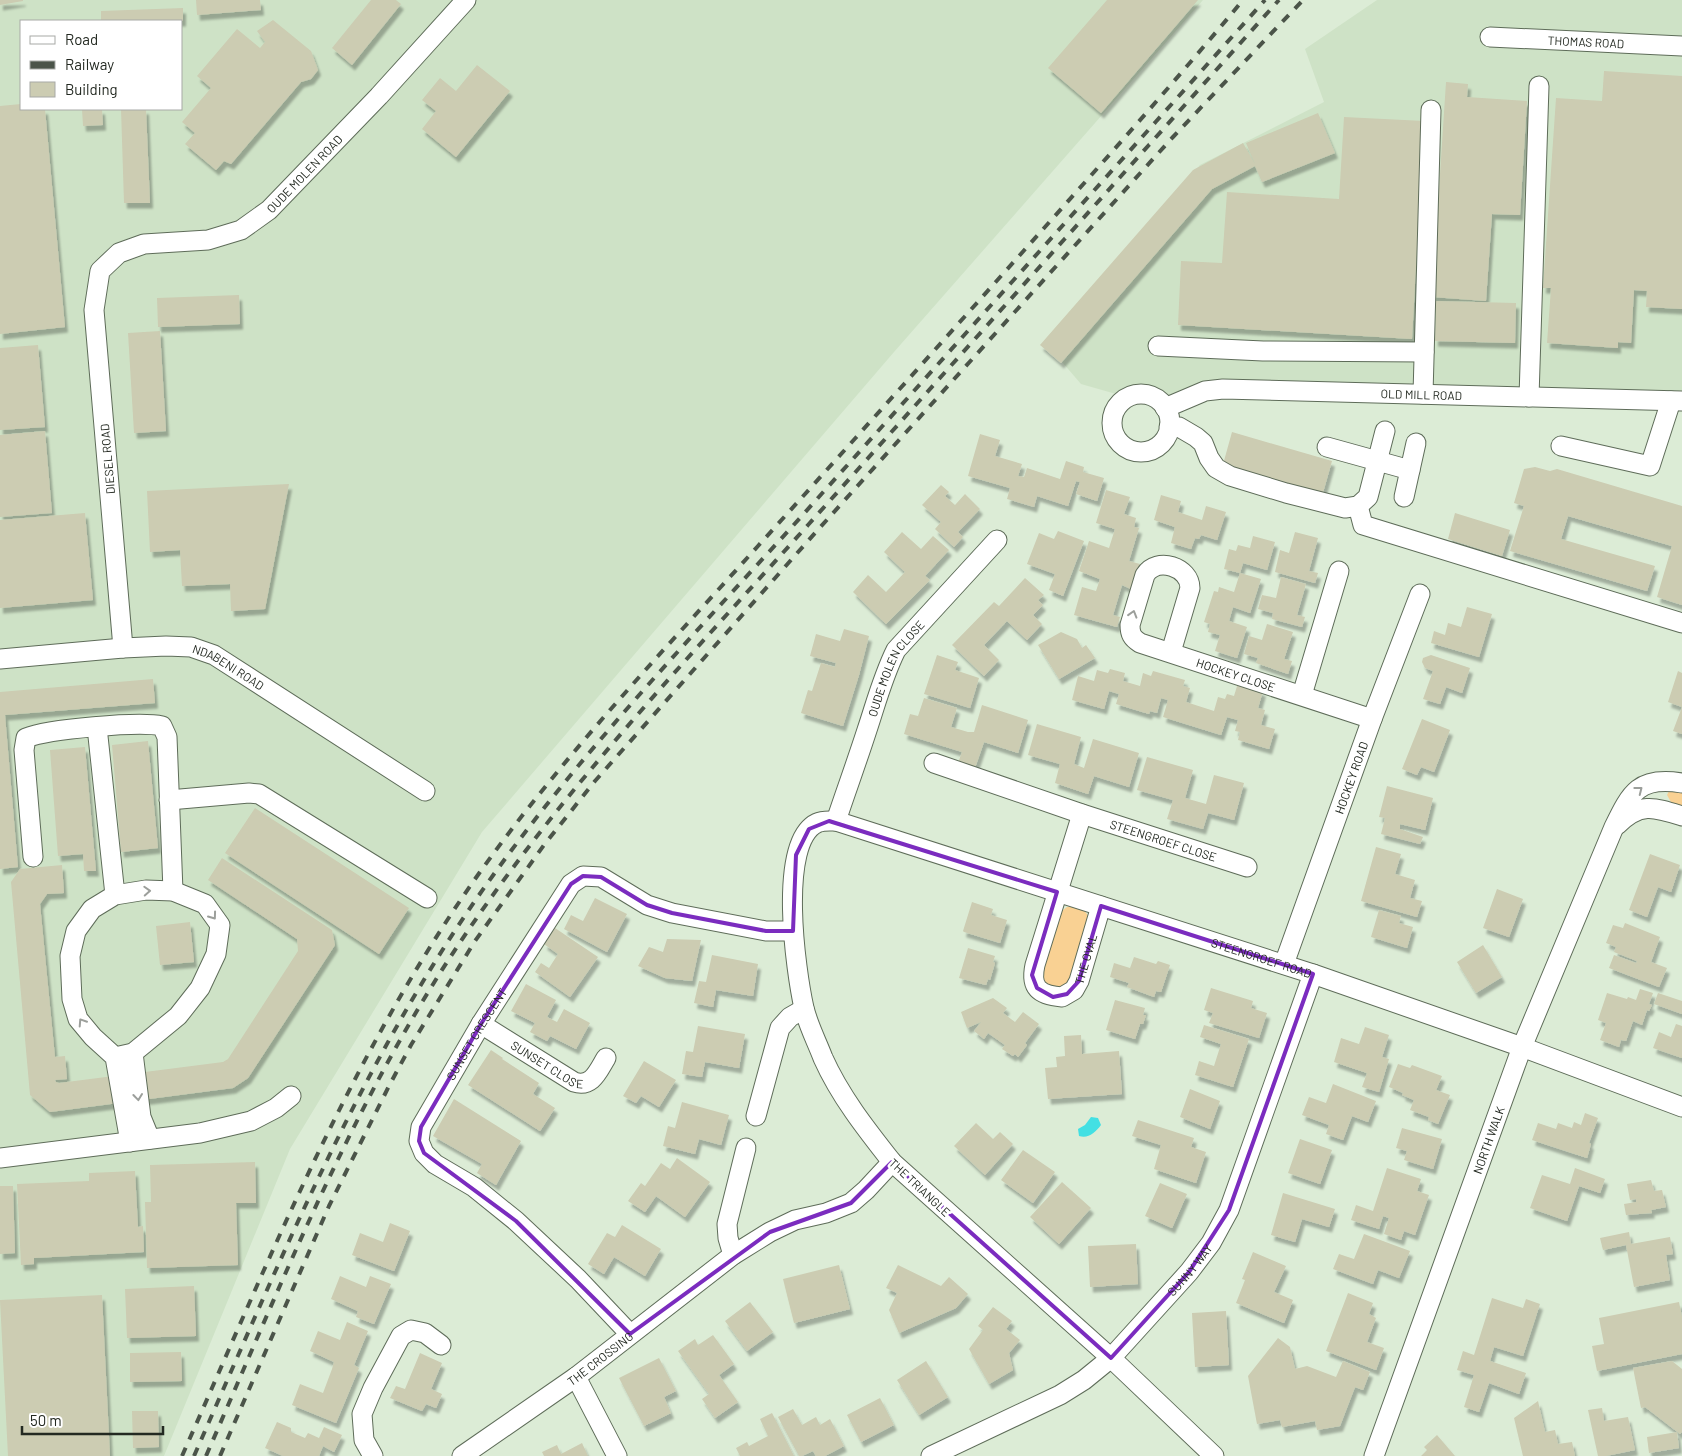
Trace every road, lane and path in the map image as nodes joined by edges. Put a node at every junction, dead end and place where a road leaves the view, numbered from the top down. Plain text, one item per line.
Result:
1 (466, 0) edge
2 (1490, 37) dead end
3 (1682, 46) edge
4 (1539, 86) dead end
5 (1431, 110) dead end
6 (100, 271) joint
7 (1158, 346) dead end
8 (1424, 352) junction
9 (1423, 394) junction
10 (1529, 397) junction
11 (1676, 401) edge
12 (1165, 408) junction
13 (1169, 427) junction
14 (1385, 431) dead end
15 (1416, 443) dead end
16 (1561, 446) dead end
17 (1326, 447) dead end
18 (1377, 461) junction
19 (1410, 470) junction
20 (1404, 497) dead end
21 (1358, 506) junction
22 (997, 540) dead end
23 (1339, 571) dead end
24 (1420, 594) dead end
25 (1682, 623) edge
26 (123, 648) junction
27 (1171, 652) junction
28 (0, 659) edge
29 (1302, 695) junction
30 (1372, 719) junction
31 (97, 727) junction
32 (934, 763) dead end
33 (1682, 783) edge
34 (426, 791) dead end
35 (169, 800) junction
36 (1082, 814) junction
37 (1682, 816) edge
38 (836, 821) junction
39 (1614, 827) junction
40 (33, 857) dead end
41 (1246, 867) dead end
42 (173, 891) junction
43 (1057, 892) junction
44 (114, 895) junction
45 (427, 898) dead end
46 (1102, 906) junction
47 (792, 931) junction
48 (1284, 964) junction
49 (1313, 974) junction
50 (804, 1009) junction
51 (481, 1024) junction
52 (1522, 1048) junction
53 (124, 1055) junction
54 (606, 1058) dead end
55 (290, 1096) dead end
56 (1682, 1107) edge
57 (756, 1116) dead end
58 (150, 1139) junction
59 (130, 1142) junction
60 (746, 1148) dead end
61 (0, 1158) edge
62 (892, 1162) junction
63 (733, 1255) junction
64 (630, 1334) junction
65 (441, 1345) dead end
66 (1110, 1358) junction
67 (576, 1377) junction
68 (373, 1456) edge
69 (462, 1456) edge
70 (617, 1456) edge
71 (931, 1456) edge
72 (1214, 1456) edge
73 (1374, 1456) edge

1 - 6 street, OUDE MOLEN ROAD
2 - 3 street, THOMAS ROAD
4 - 10 street
5 - 8 street
6 - 26 street, DIESEL ROAD
7 - 8 street
8 - 9 street
9 - 10 street, OLD MILL ROAD
9 - 12 street, OLD MILL ROAD
10 - 11 street, OLD MILL ROAD
11 - 16 street
12 - 13 street
12 - 13 street
13 - 21 street
14 - 18 street
15 - 19 street
17 - 18 street
18 - 19 street
18 - 21 street
19 - 20 street
21 - 25 street
22 - 38 street, OUDE MOLEN CLOSE
23 - 29 street
24 - 30 street, HOCKEY ROAD
26 - 28 street, NDABENI ROAD
26 - 34 street, NDABENI ROAD
27 -> 27 street, HOCKEY CLOSE
27 - 29 street, HOCKEY CLOSE
29 - 30 street, HOCKEY CLOSE
30 - 48 street, HOCKEY ROAD
31 - 35 street
31 - 40 street
31 - 44 street
32 - 36 street, STEENGROEF CLOSE
39 -> 33 street, NORTH WALK
35 - 42 street
35 - 45 street
36 - 41 street, STEENGROEF CLOSE
36 - 43 street
37 - 39 street
38 - 43 street, STEENGROEF ROAD
38 - 47 street, THE TRIANGLE
39 - 52 street, NORTH WALK
44 -> 42 street
42 -> 53 street
43 - 46 street, STEENGROEF ROAD
43 - 46 street, THE OVAL
53 -> 44 street
46 - 48 street, STEENGROEF ROAD
47 - 50 street, THE TRIANGLE
47 - 51 street, SUNSET CRESCENT
48 - 49 street, STEENGROEF ROAD
49 - 52 street, STEENGROEF ROAD
49 - 66 street, SUNNY WAY
50 - 57 street
50 - 62 street, THE TRIANGLE
51 - 54 street, SUNSET CLOSE
51 - 64 street, SUNSET CRESCENT
52 - 56 street, STEENGROEF ROAD
52 - 73 street, NORTH WALK
53 -> 58 street
53 - 59 street
55 - 58 street
58 - 59 street
59 - 61 street
60 - 63 street
62 - 63 street, THE CROSSING
62 - 66 street, THE TRIANGLE
63 - 64 street, THE CROSSING
64 - 67 street, THE CROSSING
65 - 68 street
66 - 71 street, SUNNY WAY
66 - 72 street, THE TRIANGLE
67 - 69 street, THE CROSSING
67 - 70 street

